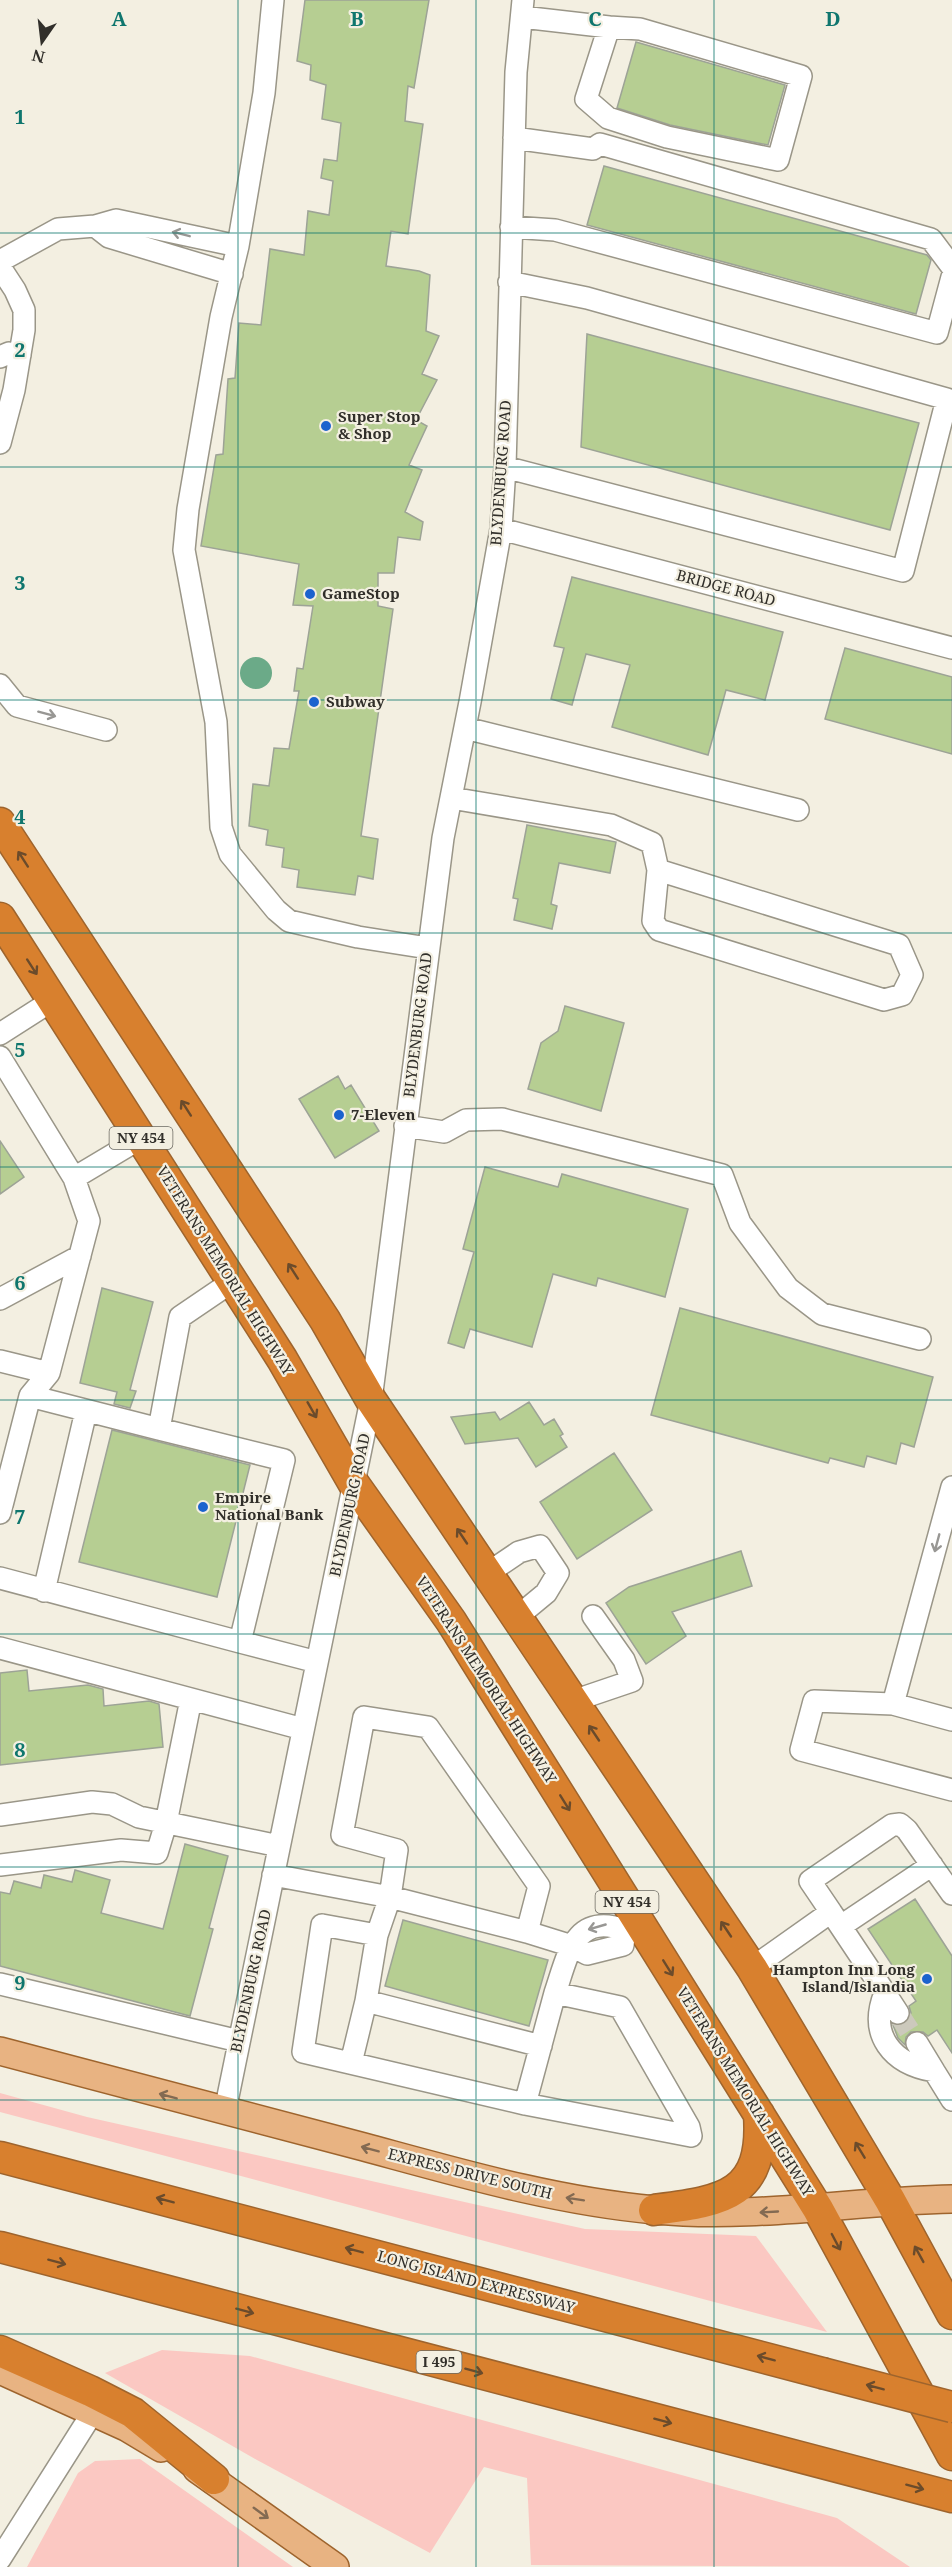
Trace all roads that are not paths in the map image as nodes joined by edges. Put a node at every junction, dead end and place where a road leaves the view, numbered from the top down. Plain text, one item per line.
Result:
1 (273, 0) edge
2 (522, 9) edge
3 (609, 27) junction
4 (514, 138) junction
5 (95, 226) junction
6 (511, 227) junction
7 (238, 246) junction
8 (0, 261) edge
9 (0, 267) edge
10 (952, 267) edge
11 (232, 274) junction
12 (952, 277) edge
13 (509, 282) junction
14 (7, 352) edge
15 (0, 443) edge
16 (505, 467) junction
17 (501, 528) junction
18 (952, 648) edge
19 (0, 685) edge
20 (465, 728) junction
21 (106, 730) dead end
22 (451, 798) junction
23 (798, 810) dead end
24 (0, 824) edge
25 (658, 870) junction
26 (0, 918) edge
27 (428, 948) junction
28 (53, 1000) junction
29 (0, 1034) edge
30 (0, 1057) edge
31 (405, 1126) junction
32 (141, 1138) junction
33 (74, 1178) junction
34 (80, 1256) junction
35 (232, 1281) junction
36 (0, 1299) edge
37 (920, 1339) dead end
38 (0, 1361) edge
39 (48, 1373) junction
40 (30, 1396) junction
41 (371, 1400) junction
42 (86, 1411) junction
43 (159, 1429) junction
44 (354, 1484) junction
45 (952, 1487) edge
46 (0, 1513) edge
47 (488, 1573) junction
48 (0, 1578) edge
49 (44, 1591) junction
50 (593, 1616) dead end
51 (517, 1617) junction
52 (240, 1642) junction
53 (0, 1648) edge
54 (317, 1662) junction
55 (191, 1699) junction
56 (573, 1701) junction
57 (893, 1704) junction
58 (952, 1720) edge
59 (303, 1729) junction
60 (952, 1790) edge
61 (0, 1815) edge
62 (166, 1823) junction
63 (279, 1846) junction
64 (0, 1865) edge
65 (932, 1865) junction
66 (273, 1875) junction
67 (952, 1894) edge
68 (390, 1897) junction
69 (836, 1919) junction
70 (632, 1926) junction
71 (527, 1932) junction
72 (377, 1935) junction
73 (572, 1946) junction
74 (752, 1968) junction
75 (0, 1984) edge
76 (555, 1993) junction
77 (885, 1993) junction
78 (366, 2001) junction
79 (898, 2013) tunnel mouth
80 (239, 2042) junction
81 (917, 2043) tunnel mouth
82 (541, 2046) junction
83 (0, 2051) edge
84 (351, 2063) junction
85 (934, 2071) junction
86 (952, 2100) edge
87 (525, 2104) junction
88 (225, 2111) junction
89 (759, 2114) junction
90 (0, 2157) edge
91 (952, 2199) edge
92 (890, 2200) junction
93 (818, 2209) junction
94 (654, 2210) junction
95 (0, 2247) edge
96 (952, 2313) edge
97 (0, 2351) edge
98 (0, 2370) edge
99 (952, 2407) edge
100 (93, 2412) junction
101 (952, 2456) edge
102 (214, 2479) junction
103 (952, 2497) edge
104 (2, 2548) edge
105 (335, 2567) edge

1 - 7 street
2 - 3 street
2 - 4 street, BLYDENBURG ROAD
3 - 3 street
4 - 6 street, BLYDENBURG ROAD
4 - 10 street
7 -> 5 street
5 - 8 street
5 - 11 street
6 - 12 street
6 - 13 street, BLYDENBURG ROAD
7 - 11 street
9 - 14 street
11 - 27 street
13 - 16 street, BLYDENBURG ROAD
13 - 16 street
14 - 15 street
16 - 17 street, BLYDENBURG ROAD
17 - 18 street, BRIDGE ROAD
17 - 20 street, BLYDENBURG ROAD
19 -> 21 street
20 - 22 street, BLYDENBURG ROAD
20 - 23 street
22 - 25 street
22 - 27 street, BLYDENBURG ROAD
41 -> 24 highway, NY 454
25 - 25 street
26 -> 28 highway, VETERANS MEMORIAL HIGHWAY / NY 454
27 - 31 street, BLYDENBURG ROAD
28 - 29 street
28 - 32 highway, VETERANS MEMORIAL HIGHWAY / NY 454
30 - 33 street
31 - 37 street
31 - 41 street, BLYDENBURG ROAD
32 - 33 street
32 - 35 highway, VETERANS MEMORIAL HIGHWAY / NY 454
33 - 34 street
34 - 36 street
34 - 39 street
35 - 43 street
35 -> 44 highway, VETERANS MEMORIAL HIGHWAY / NY 454
38 - 39 street
39 - 40 street
40 - 42 street
40 - 46 street
41 - 44 street, BLYDENBURG ROAD
47 -> 41 highway, NY 454
42 - 43 street
42 - 49 street
43 - 52 street
44 - 54 street, BLYDENBURG ROAD
44 -> 70 highway, VETERANS MEMORIAL HIGHWAY / NY 454
45 -> 57 street
47 - 51 highway, NY 454
47 - 51 street
48 - 49 street
49 - 52 street
50 - 56 street
51 - 56 highway, NY 454
52 - 54 street
53 - 55 street
54 - 59 street, BLYDENBURG ROAD
55 - 59 street
55 - 62 street
74 -> 56 highway, NY 454
57 - 58 street
57 - 60 street
59 - 63 street, BLYDENBURG ROAD
61 - 62 street
62 - 63 street
62 - 64 street
63 - 66 street, BLYDENBURG ROAD
65 - 67 street
65 - 69 street
65 - 69 street
66 - 68 street
66 - 80 street, BLYDENBURG ROAD
68 - 71 street
68 - 71 street
68 - 72 street
69 - 74 street
69 - 77 street
70 - 73 street
70 -> 89 highway, VETERANS MEMORIAL HIGHWAY / NY 454
71 - 73 street
72 - 78 street
72 - 84 street
73 - 76 street
92 -> 74 highway, NY 454
75 - 80 street
76 - 82 street
76 - 87 street
77 - 79 street
77 - 85 street
78 - 82 street
78 - 84 street
80 - 88 street, BLYDENBURG ROAD
81 - 85 street
82 - 87 street
88 -> 83 main road, EXPRESS DRIVE SOUTH
84 - 87 street
85 - 86 street
94 -> 88 main road, EXPRESS DRIVE SOUTH
89 - 93 highway, VETERANS MEMORIAL HIGHWAY / NY 454
89 - 94 highway
99 -> 90 highway, LONG ISLAND EXPRESSWAY, bridge
91 - 92 main road, EXPRESS DRIVE SOUTH
92 - 93 main road, EXPRESS DRIVE SOUTH
96 -> 92 highway, NY 454
93 -> 94 main road, EXPRESS DRIVE SOUTH
93 -> 101 highway, VETERANS MEMORIAL HIGHWAY / NY 454
95 -> 103 highway, I 495
97 - 102 highway
98 - 100 main road
100 - 102 main road
100 - 104 street
102 -> 105 main road

